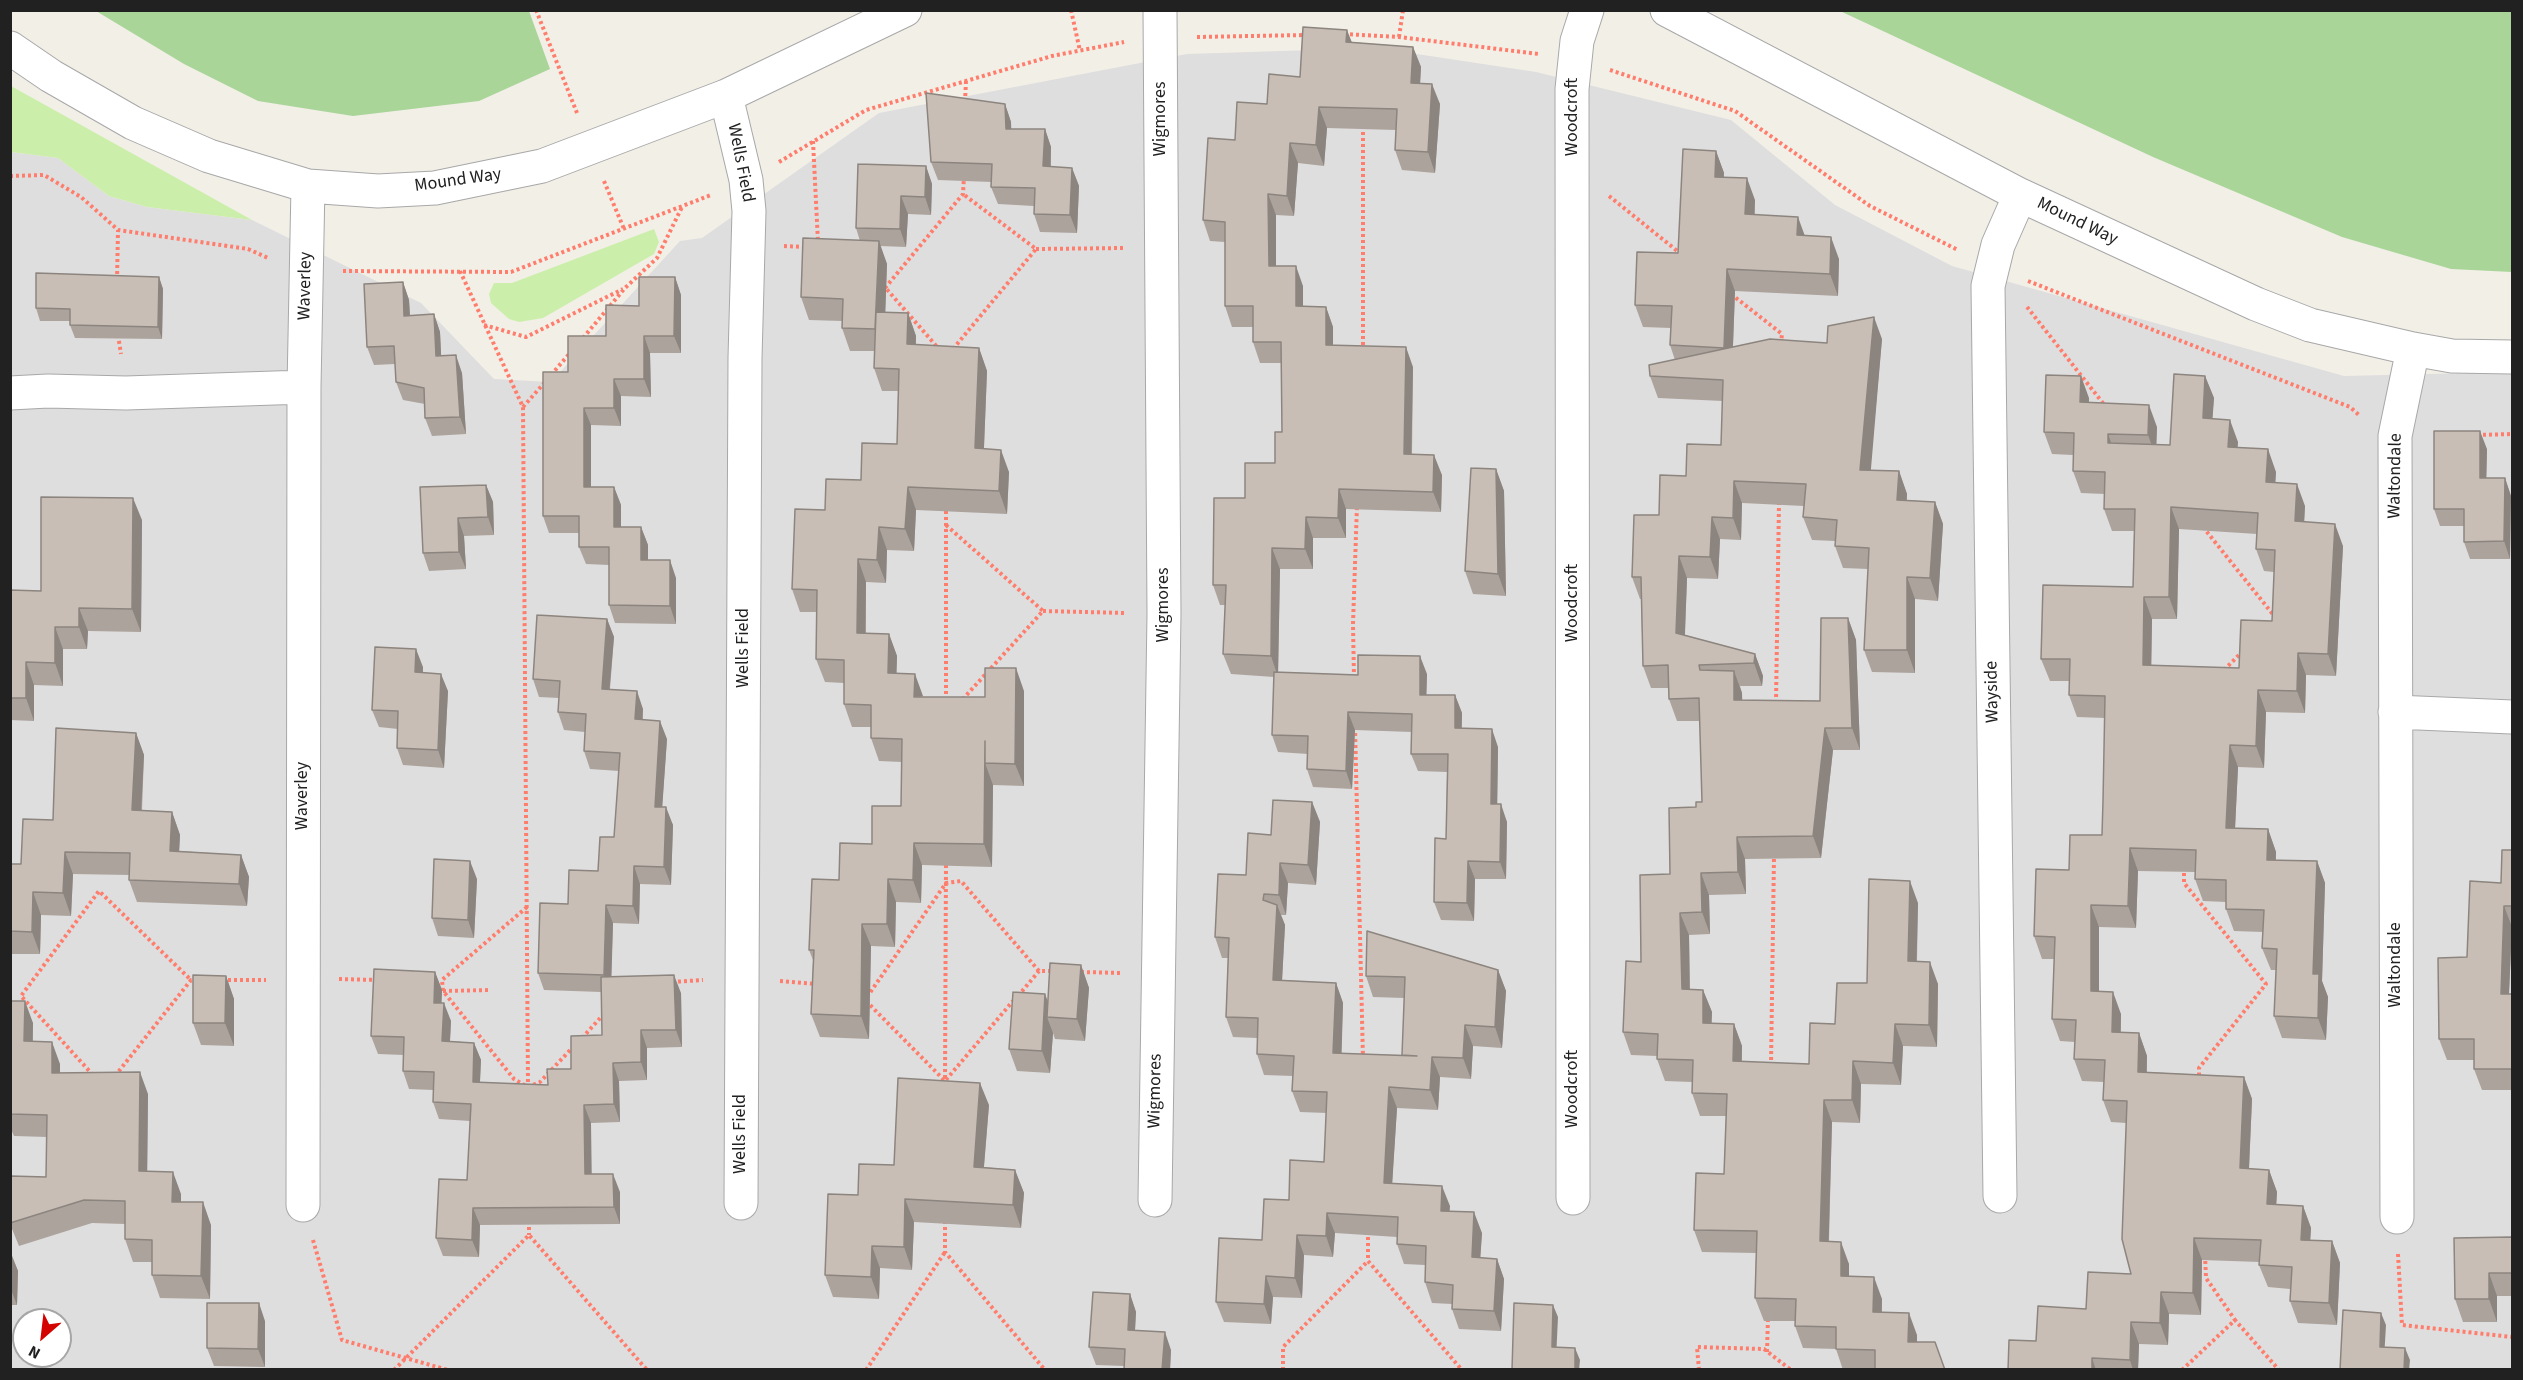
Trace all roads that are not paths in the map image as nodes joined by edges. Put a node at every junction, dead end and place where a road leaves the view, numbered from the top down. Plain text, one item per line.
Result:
1 (905, 10) edge
2 (1160, 10) edge
3 (1587, 10) edge
4 (1667, 10) edge
5 (10, 48) edge
6 (726, 96) junction
7 (308, 186) junction
8 (2020, 195) junction
9 (2413, 350) junction
10 (2512, 357) edge
11 (304, 387) junction
12 (10, 393) edge
13 (2395, 712) junction
14 (2512, 717) edge
15 (2000, 1196) dead end
16 (1573, 1198) dead end
17 (1155, 1200) dead end
18 (741, 1203) dead end
19 (303, 1205) road end
20 (2397, 1217) road end

1 - 6 street, Mound Way
2 - 17 street, Wigmores
3 - 16 street, Woodcroft
4 - 8 street, Mound Way
5 - 7 street, Mound Way
6 - 7 street, Mound Way
6 - 18 street, Wells Field
7 - 11 street, Waverley
8 - 9 street, Mound Way
8 - 15 street, Wayside
9 - 10 street, Mound Way
9 - 13 street, Waltondale
11 - 12 street
11 - 19 street, Waverley
13 - 14 street
13 - 20 street, Waltondale

